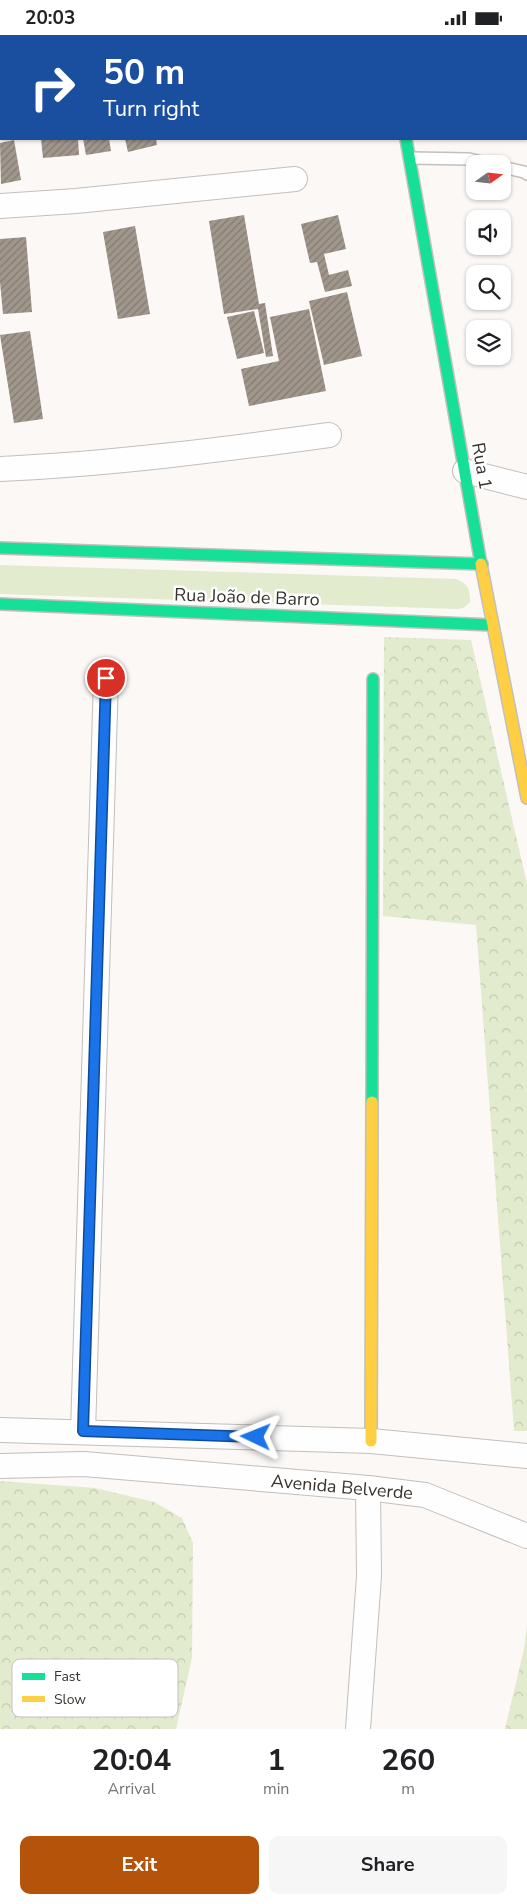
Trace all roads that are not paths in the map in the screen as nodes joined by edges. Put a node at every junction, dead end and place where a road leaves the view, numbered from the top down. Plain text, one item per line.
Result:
1 (406, 140) edge
2 (410, 158) junction
3 (466, 159) edge
4 (511, 169) edge
5 (527, 175) edge
6 (295, 179) dead end
7 (0, 206) edge
8 (329, 435) dead end
9 (0, 469) edge
10 (465, 471) junction
11 (527, 487) edge
12 (0, 548) edge
13 (482, 564) junction
14 (0, 604) edge
15 (492, 625) junction
16 (106, 678) dead end
17 (373, 679) dead end
18 (527, 799) edge
19 (0, 1429) edge
20 (83, 1431) junction
21 (371, 1441) junction
22 (527, 1456) edge
23 (0, 1466) edge
24 (368, 1488) junction
25 (527, 1535) edge
26 (358, 1729) edge

1 - 2 street, Rua 1
2 - 3 lane
2 - 10 street, Rua 1
4 - 5 lane
6 - 7 street
8 - 9 street
10 - 11 street
10 - 13 street, Rua 1
12 - 13 street
13 - 15 street, Rua 1
14 - 15 street, Rua João de Barro
15 - 18 street, Rua 1
16 - 20 street
17 - 21 street
19 - 20 street
20 - 21 street
21 - 22 street
23 - 24 street, Avenida Belverde
24 - 25 street, Avenida Belverde
24 - 26 street

